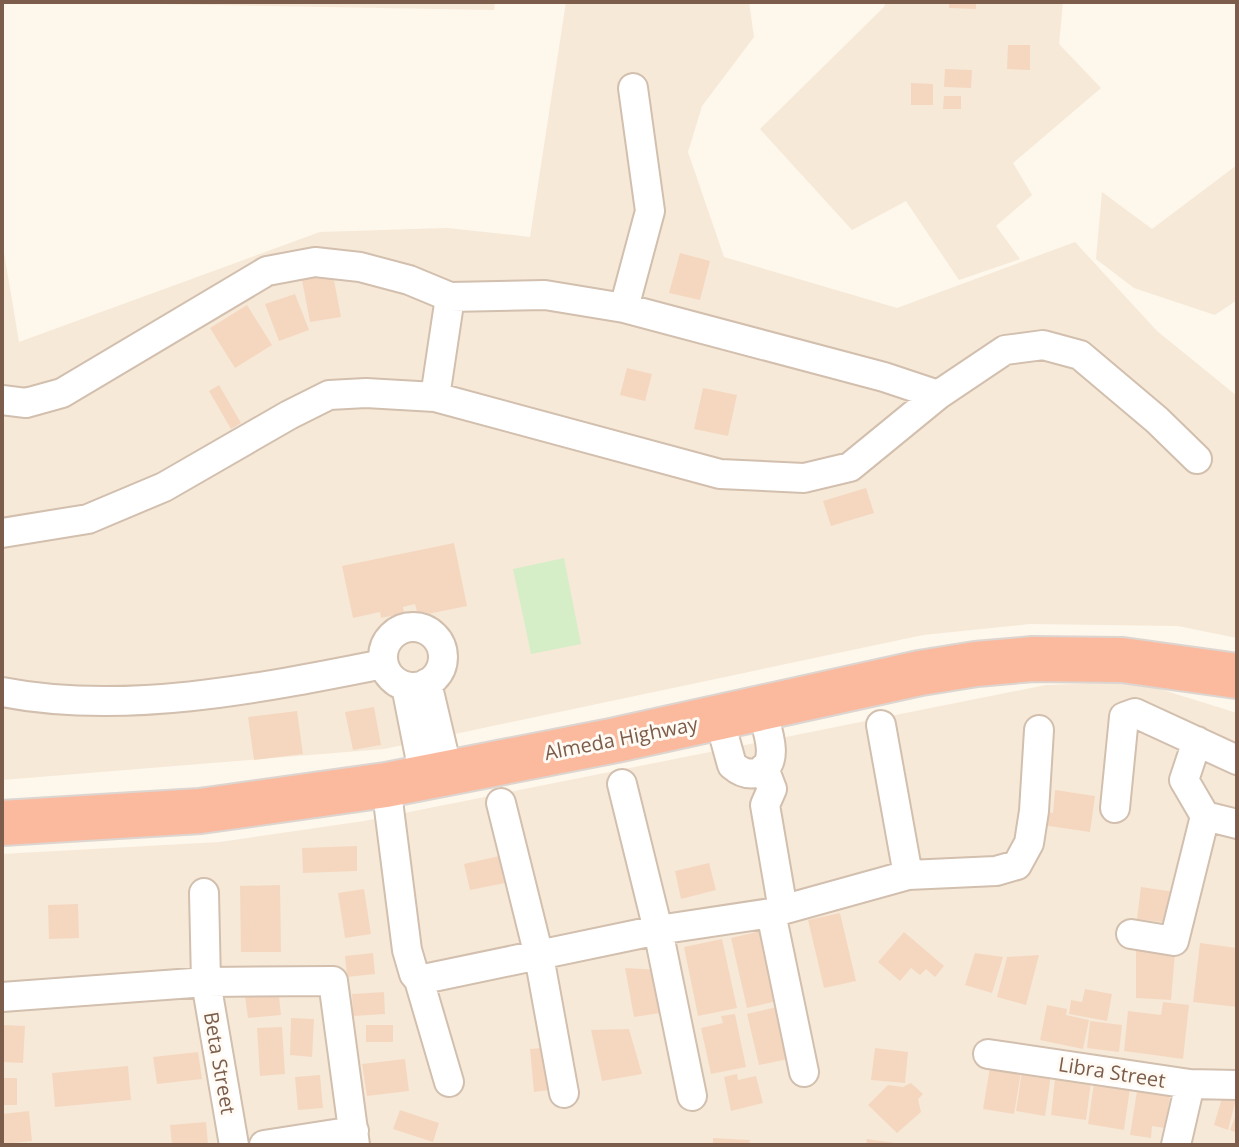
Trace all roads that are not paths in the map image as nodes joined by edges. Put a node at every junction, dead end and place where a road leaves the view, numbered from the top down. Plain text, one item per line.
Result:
1 (633, 88) dead end
2 (450, 297) junction
3 (624, 308) junction
4 (938, 395) junction
5 (435, 397) junction
6 (2, 400) edge
7 (1197, 459) dead end
8 (2, 533) edge
9 (383, 664) junction
10 (1237, 676) edge
11 (416, 684) junction
12 (2, 692) edge
13 (761, 708) junction
14 (719, 718) junction
15 (881, 725) dead end
16 (1039, 730) dead end
17 (1197, 741) junction
18 (1237, 760) edge
19 (423, 765) junction
20 (755, 771) junction
21 (622, 784) dead end
22 (501, 803) dead end
23 (1115, 808) dead end
24 (1205, 816) junction
25 (2, 823) edge
26 (1237, 824) edge
27 (908, 875) junction
28 (204, 893) dead end
29 (777, 911) junction
30 (658, 930) junction
31 (1131, 934) dead end
32 (539, 956) junction
33 (419, 980) junction
34 (206, 982) junction
35 (2, 997) edge
36 (988, 1054) dead end
37 (804, 1072) dead end
38 (449, 1082) dead end
39 (1190, 1084) junction
40 (1237, 1085) edge
41 (564, 1093) dead end
42 (692, 1096) dead end
43 (354, 1138) edge
44 (234, 1145) edge
45 (264, 1145) edge
46 (1176, 1145) edge

1 - 3 street
2 - 3 street
2 - 5 street
2 - 6 street
3 - 4 street
4 - 5 street
4 - 7 street
5 - 8 street
9 - 11 street
9 - 11 street
9 - 12 street
10 - 13 highway, Almeda Highway
11 - 19 street
13 - 14 highway, Almeda Highway
13 - 20 street
14 - 19 highway, Almeda Highway
14 - 20 street
15 - 27 street
16 - 27 street
17 - 18 street
17 - 23 street
17 - 24 street
19 - 25 highway, Almeda Highway
19 - 33 street
20 - 29 street
21 - 30 street
22 - 32 street
24 - 26 street
24 - 31 street
27 - 29 street
28 - 34 street, Beta Street
29 - 30 street
29 - 37 street
30 - 32 street
30 - 42 street
32 - 33 street
32 - 41 street
33 - 38 street
34 - 35 street
34 - 43 street
34 - 44 street, Beta Street
36 - 39 street, Libra Street
39 - 40 street, Libra Street
39 - 46 street
43 - 45 street

